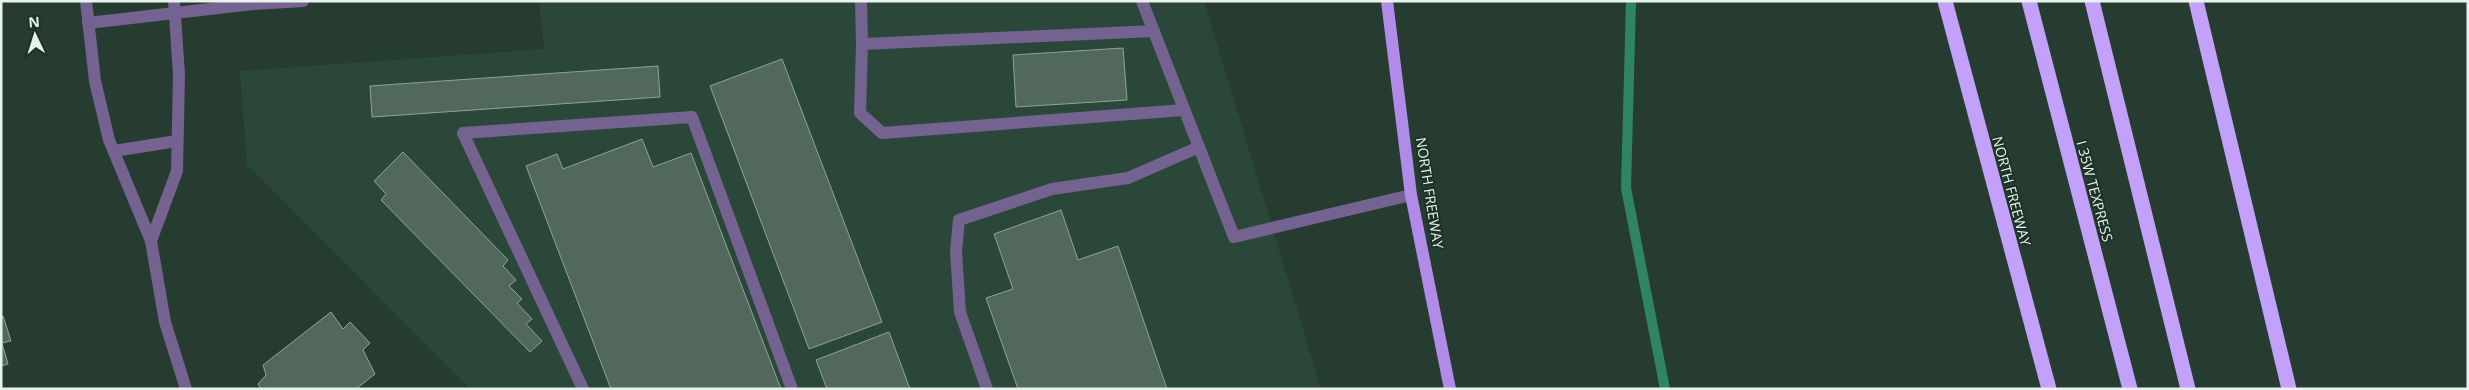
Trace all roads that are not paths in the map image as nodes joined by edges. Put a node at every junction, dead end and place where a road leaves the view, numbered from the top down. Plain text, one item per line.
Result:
1 (86, 1) edge
2 (303, 1) edge
3 (861, 1) edge
4 (1142, 1) edge
5 (1387, 1) edge
6 (1945, 1) edge
7 (2030, 1) edge
8 (2092, 1) edge
9 (2196, 1) edge
10 (253, 3) edge
11 (174, 8) edge
12 (88, 23) junction
13 (1154, 31) junction
14 (862, 44) junction
15 (1184, 110) junction
16 (178, 141) junction
17 (1199, 147) junction
18 (114, 151) junction
19 (1411, 195) junction
20 (152, 241) junction
21 (186, 389) edge
22 (583, 389) edge
23 (792, 389) edge
24 (988, 389) edge
25 (1450, 389) edge
26 (2049, 389) edge
27 (2130, 389) edge
28 (2188, 389) edge
29 (2289, 389) edge

1 - 12 street
2 - 10 street
3 - 14 street
4 - 13 street
5 - 19 main road, NORTH FREEWAY
6 - 26 highway, NORTH FREEWAY
7 - 27 highway, I 35W TEXPRESS
8 - 28 highway
9 - 29 highway
10 - 11 street
11 - 12 street
11 - 16 street
12 - 18 street
13 - 14 street
13 - 15 street
14 - 15 street
15 - 17 street
16 - 18 street
16 - 20 street
17 - 19 street
17 - 24 street
18 - 20 street
19 - 25 main road, NORTH FREEWAY
20 - 21 street
22 - 23 street

